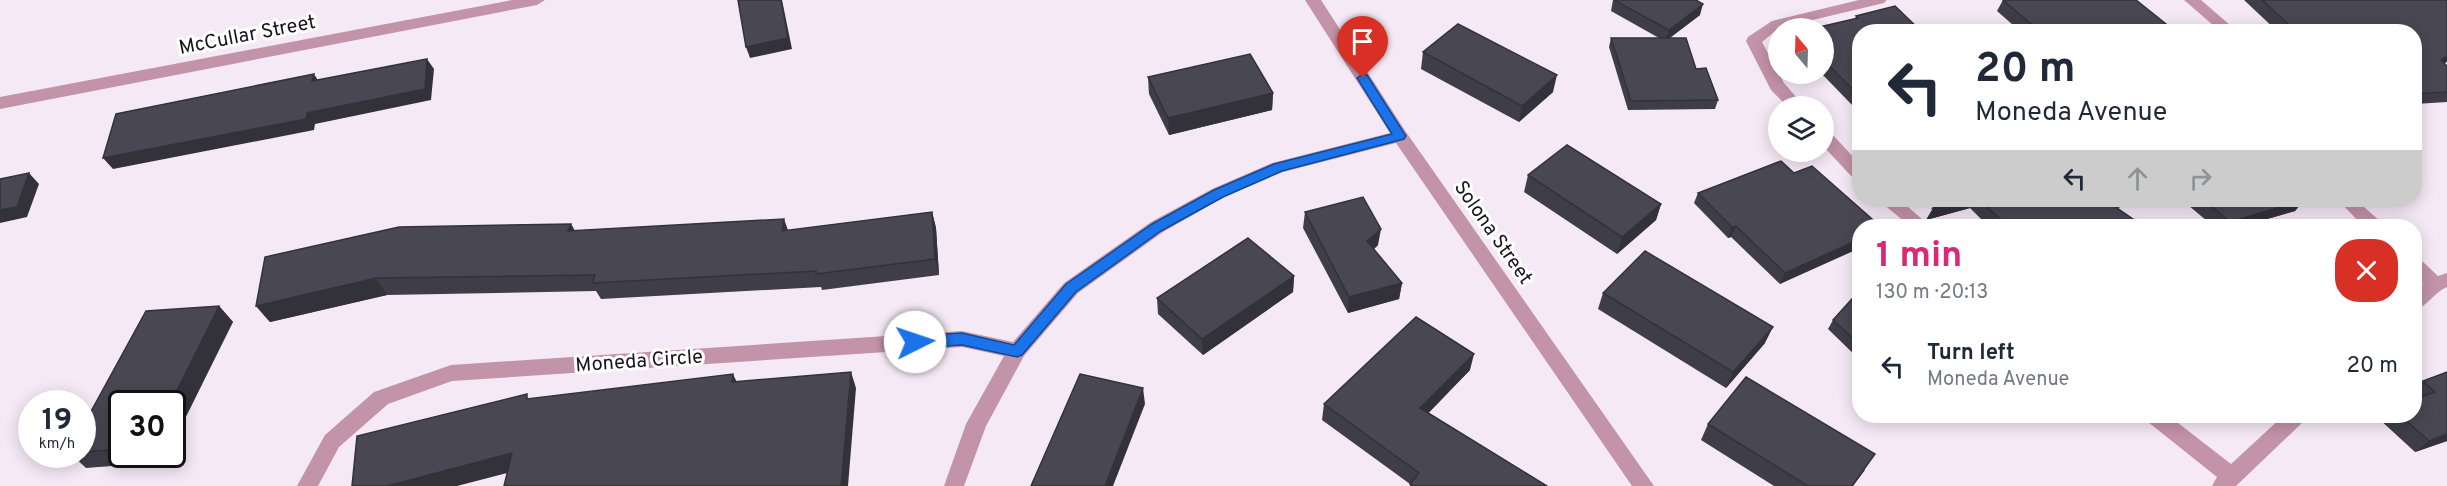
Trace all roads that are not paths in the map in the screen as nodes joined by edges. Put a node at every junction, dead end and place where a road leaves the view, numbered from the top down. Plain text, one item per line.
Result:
1 (537, 0) edge
2 (1313, 0) edge
3 (1880, 0) edge
4 (2192, 0) edge
5 (2221, 24) edge
6 (1786, 96) edge
7 (0, 103) edge
8 (1400, 136) junction
9 (1834, 147) edge
10 (1852, 166) edge
11 (1898, 207) edge
12 (2354, 207) edge
13 (1912, 219) edge
14 (2366, 219) edge
15 (2422, 270) edge
16 (2441, 282) edge
17 (2422, 297) edge
18 (1017, 351) junction
19 (2163, 423) edge
20 (2289, 423) edge
21 (2227, 481) edge
22 (307, 486) edge
23 (954, 486) edge
24 (1644, 486) edge

1 - 7 street, McCullar Street
2 - 8 street, Solona Street
3 - 6 street
4 - 5 street
8 - 18 street
8 - 24 street, Solona Street
9 - 10 street
11 - 13 street
12 - 14 street
15 - 16 street
16 - 17 street
18 - 22 street, Moneda Circle
18 - 23 street
19 - 21 street
20 - 21 street

